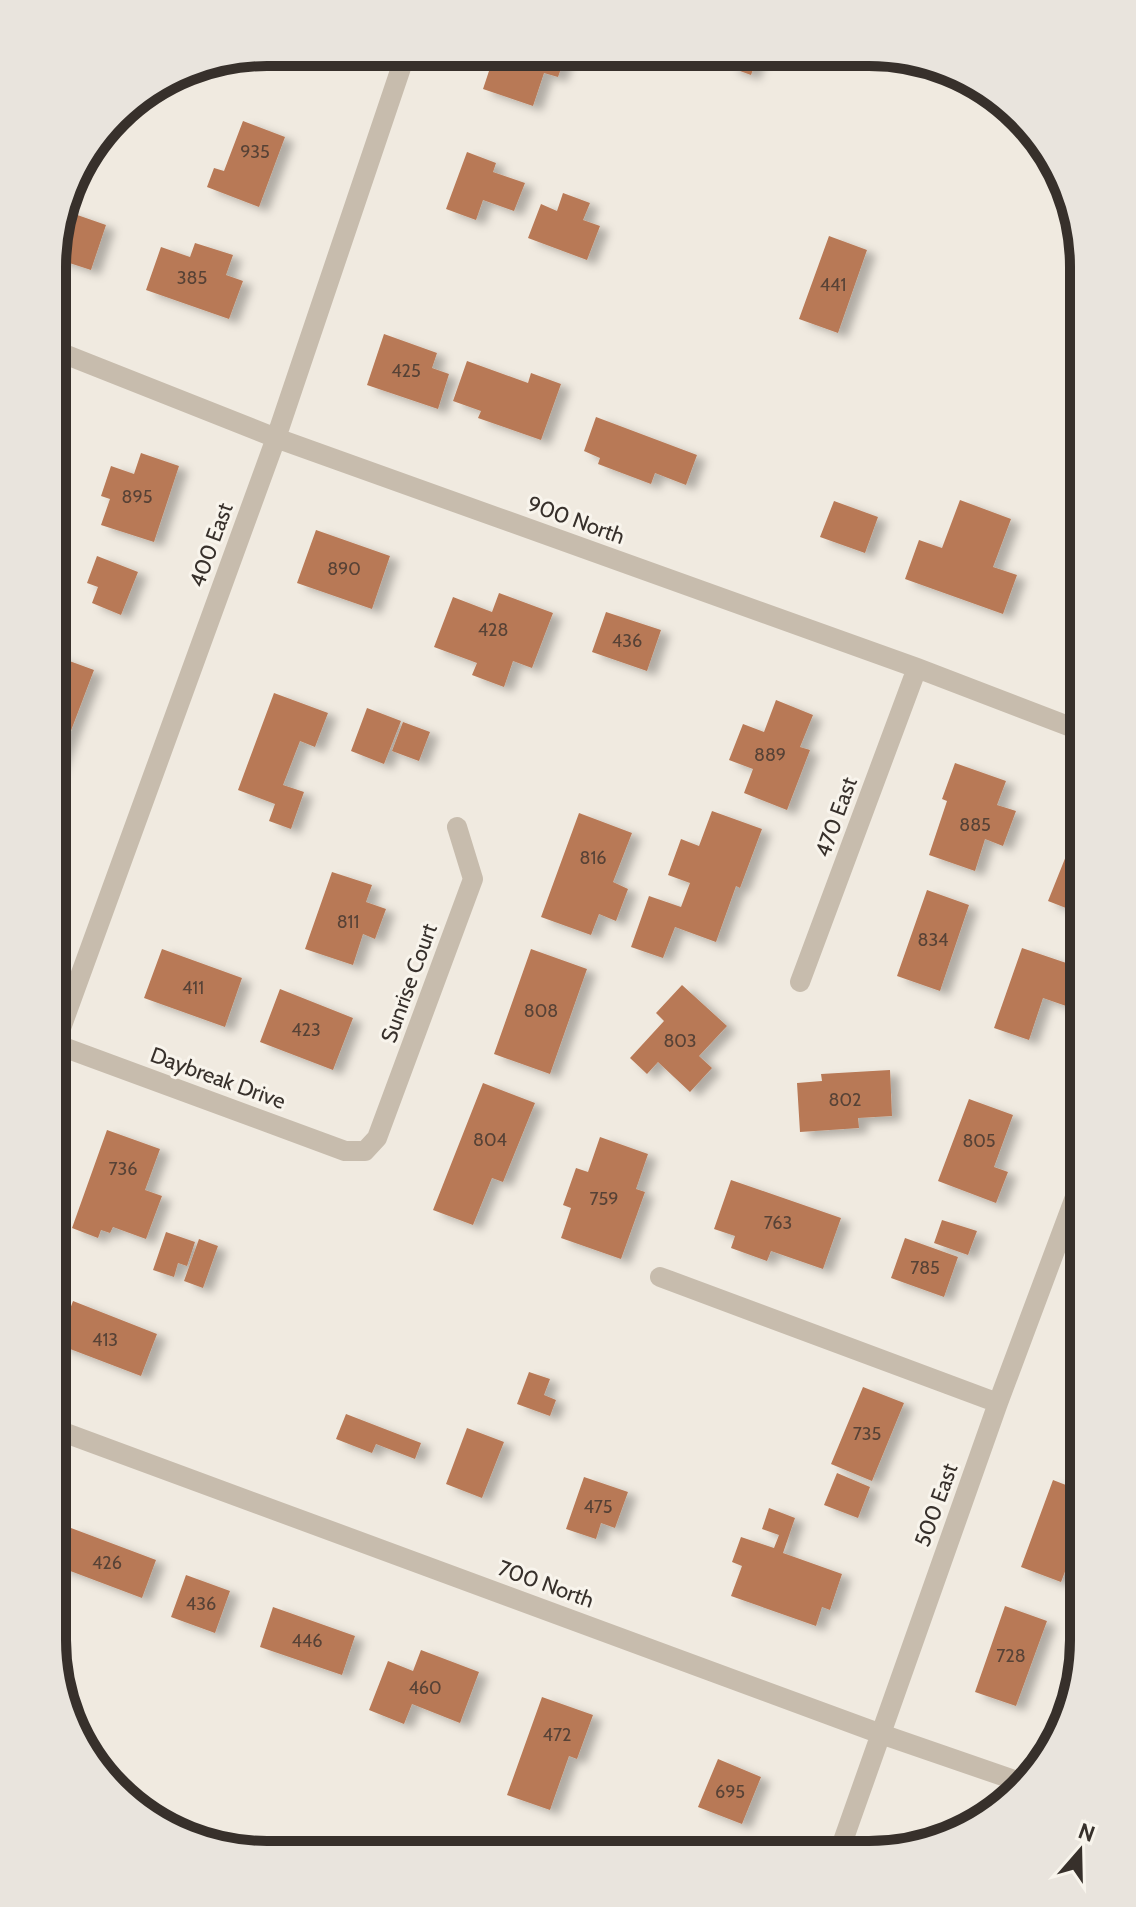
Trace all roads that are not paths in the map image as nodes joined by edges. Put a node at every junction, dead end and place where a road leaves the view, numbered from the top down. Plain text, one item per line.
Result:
1 (402, 66) edge
2 (66, 355) edge
3 (276, 438) junction
4 (917, 668) junction
5 (1070, 727) edge
6 (457, 827) dead end
7 (800, 982) dead end
8 (66, 1014) edge
9 (66, 1051) edge
10 (365, 1151) joint
11 (1070, 1210) edge
12 (660, 1277) dead end
13 (998, 1403) junction
14 (66, 1433) edge
15 (881, 1734) junction
16 (1013, 1780) edge
17 (843, 1841) edge

1 - 3 street, 400 East
2 - 3 street, 900 North
3 - 4 street, 900 North
3 - 8 street, 400 East
4 - 5 street, 900 North
4 - 7 street, 470 East
6 - 10 street, Sunrise Court
9 - 10 street, Daybreak Drive
11 - 13 street, 500 East
12 - 13 street
13 - 15 street, 500 East
14 - 15 street, 700 North
15 - 16 street, 700 North
15 - 17 street, 500 East

